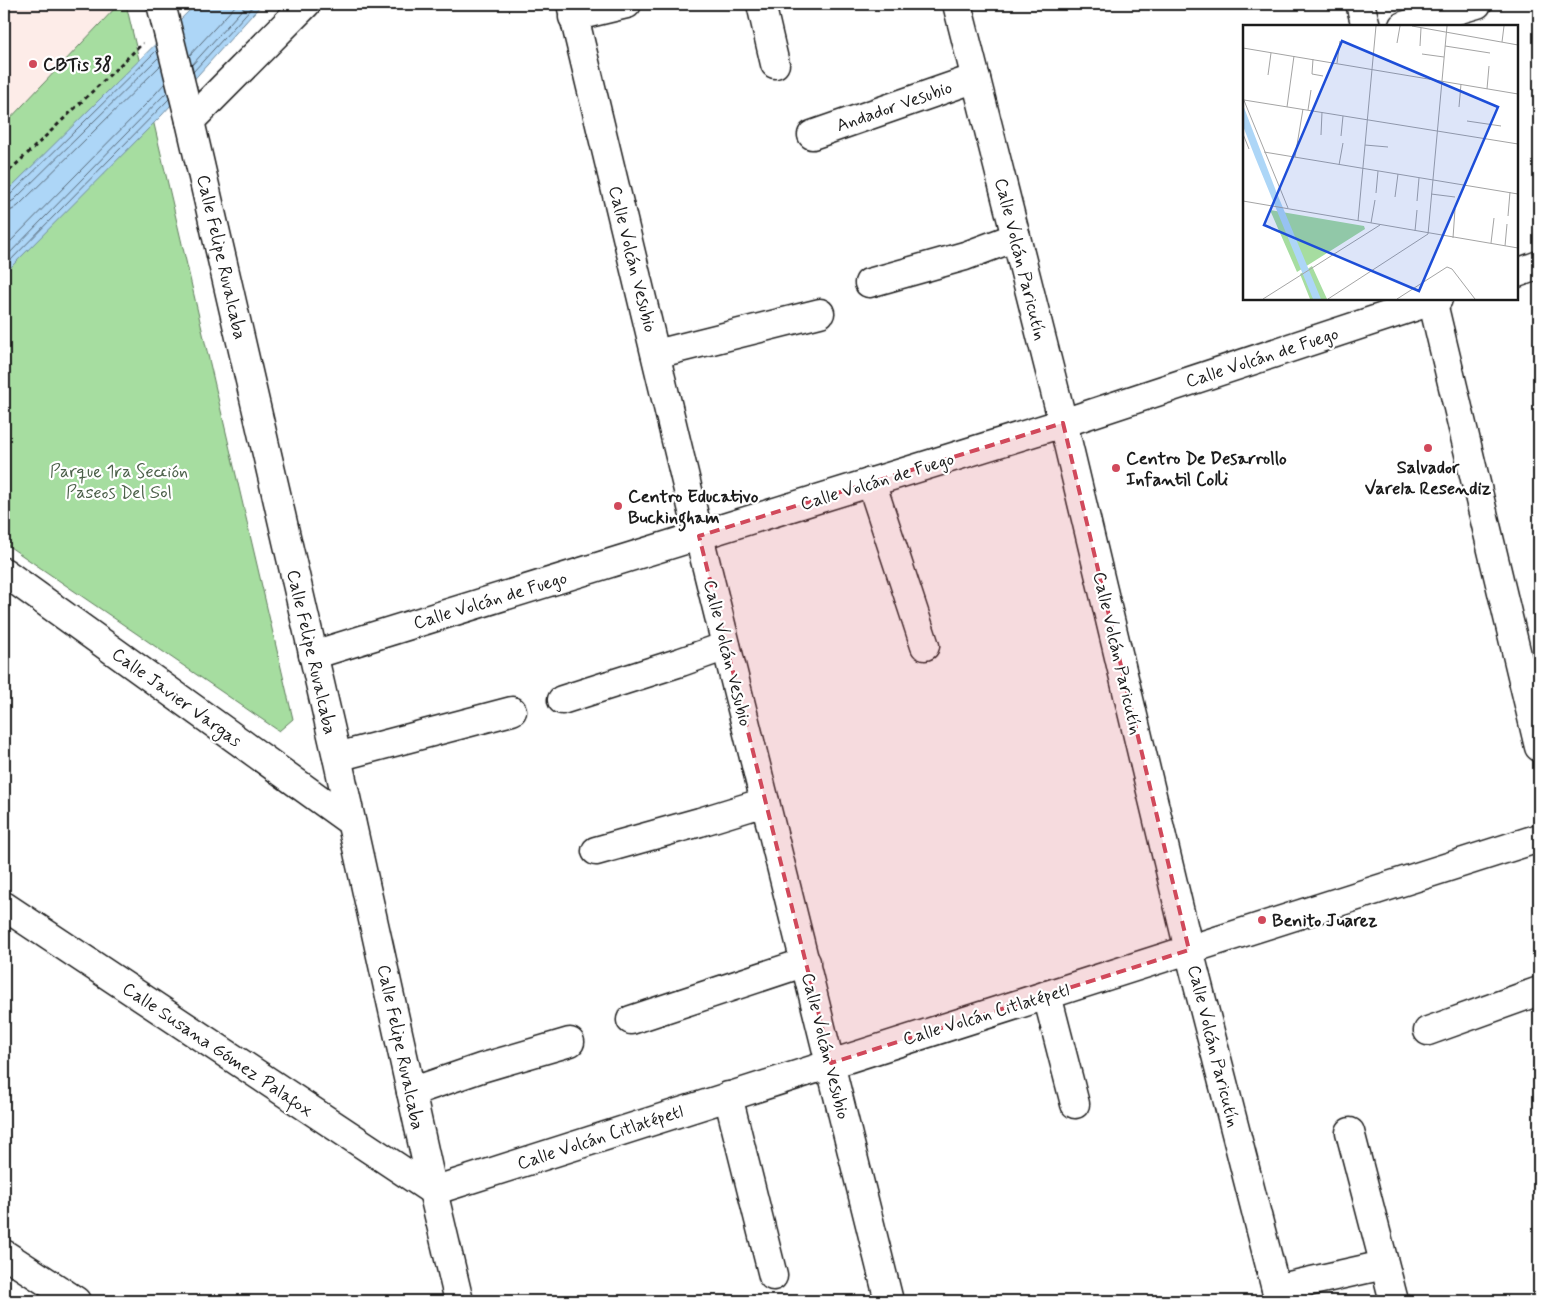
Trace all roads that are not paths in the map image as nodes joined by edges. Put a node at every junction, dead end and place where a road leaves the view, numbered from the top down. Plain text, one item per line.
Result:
1 (306, 4) edge
2 (627, 4) edge
3 (761, 4) edge
4 (957, 4) edge
5 (1360, 4) edge
6 (1477, 4) edge
7 (572, 10) edge
8 (164, 12) edge
9 (1366, 25) edge
10 (1406, 25) edge
11 (775, 64) dead end
12 (976, 78) junction
13 (190, 121) junction
14 (812, 135) dead end
15 (1016, 237) junction
16 (1539, 265) edge
17 (1518, 273) edge
18 (869, 282) dead end
19 (1431, 300) edge
20 (1434, 300) edge
21 (820, 313) dead end
22 (656, 354) junction
23 (1063, 424) junction
24 (871, 482) junction
25 (699, 536) junction
26 (4, 572) edge
27 (726, 646) junction
28 (926, 646) dead end
29 (313, 655) junction
30 (562, 700) dead end
31 (512, 711) dead end
32 (1539, 747) edge
33 (337, 757) junction
34 (766, 802) junction
35 (351, 822) junction
36 (1539, 838) edge
37 (596, 851) dead end
38 (4, 906) edge
39 (1189, 950) junction
40 (806, 962) junction
41 (1539, 991) edge
42 (1048, 995) junction
43 (630, 1020) dead end
44 (1428, 1030) dead end
45 (570, 1042) dead end
46 (830, 1063) junction
47 (411, 1092) junction
48 (728, 1096) junction
49 (1075, 1104) dead end
50 (1350, 1132) dead end
51 (432, 1191) junction
52 (4, 1254) edge
53 (1384, 1264) junction
54 (773, 1276) dead end
55 (1277, 1295) edge
56 (76, 1301) edge
57 (459, 1301) edge
58 (889, 1301) edge
59 (1394, 1301) edge

1 - 13 street
2 - 7 street
3 - 11 street
4 - 12 street, Calle Volcán Paricutín
5 - 9 street
6 - 10 street
7 - 22 street, Calle Volcán Vesubio
8 - 13 street, Calle Felipe Ruvalcaba
12 - 14 street, Andador Vesubio
12 - 15 street, Calle Volcán Paricutín
13 - 29 street, Calle Felipe Ruvalcaba
15 - 18 street
15 - 23 street, Calle Volcán Paricutín
16 - 17 street
19 - 23 street, Calle Volcán de Fuego
20 - 32 street
21 - 22 street
22 - 25 street, Calle Volcán Vesubio
23 - 24 street, Calle Volcán de Fuego
23 - 39 street, Calle Volcán Paricutín
24 - 25 street, Calle Volcán de Fuego
24 - 28 street
25 - 27 street, Calle Volcán Vesubio
25 - 29 street, Calle Volcán de Fuego
26 - 35 street, Calle Javier Vargas
27 - 30 street
27 - 34 street, Calle Volcán Vesubio
29 - 33 street, Calle Felipe Ruvalcaba
31 - 33 street
33 - 35 street, Calle Felipe Ruvalcaba
34 - 37 street
34 - 40 street, Calle Volcán Vesubio
35 - 47 street, Calle Felipe Ruvalcaba
36 - 39 street, Calle Volcán Citlatépetl
38 - 51 street, Calle Susana Gómez Palafox
39 - 42 street, Calle Volcán Citlatépetl
39 - 55 street, Calle Volcán Paricutín
40 - 43 street
40 - 46 street, Calle Volcán Vesubio
41 - 44 street
42 - 46 street, Calle Volcán Citlatépetl
42 - 49 street
45 - 47 street
46 - 48 street, Calle Volcán Citlatépetl
46 - 58 street, Calle Volcán Vesubio
47 - 51 street, Calle Felipe Ruvalcaba
48 - 51 street, Calle Volcán Citlatépetl
48 - 54 street
50 - 53 street
51 - 57 street, Calle Felipe Ruvalcaba
52 - 56 street
53 - 55 street
53 - 59 street

